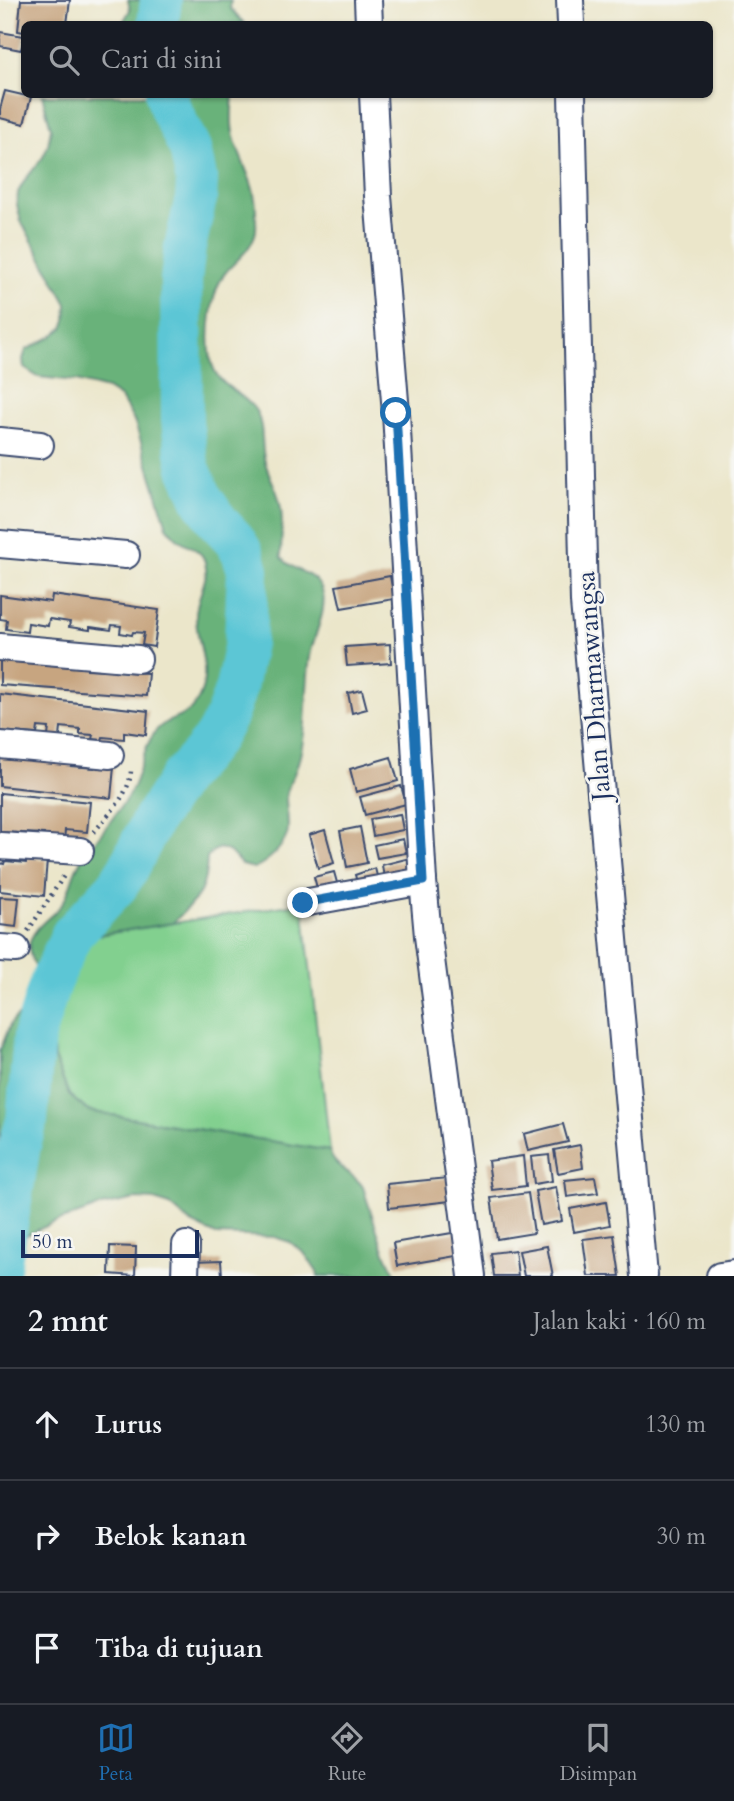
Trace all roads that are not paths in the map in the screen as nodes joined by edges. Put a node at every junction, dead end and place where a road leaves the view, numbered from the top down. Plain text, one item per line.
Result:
1 (368, 0) edge
2 (570, 0) edge
3 (369, 21) edge
4 (571, 21) edge
5 (373, 98) edge
6 (572, 98) edge
7 (0, 441) edge
8 (40, 445) dead end
9 (0, 544) edge
10 (127, 555) dead end
11 (0, 647) edge
12 (138, 659) dead end
13 (0, 745) edge
14 (110, 755) road end
15 (0, 846) edge
16 (80, 851) road end
17 (423, 881) junction
18 (303, 903) dead end
19 (186, 1245) dead end
20 (734, 1274) edge
21 (185, 1276) edge
22 (472, 1276) edge
23 (644, 1276) edge
24 (720, 1276) edge

1 - 3 street
2 - 4 street
5 - 17 street
6 - 23 street, Jalan Dharmawangsa
7 - 8 street
9 - 10 street
11 - 12 street
13 - 14 street
15 - 16 street
17 - 18 street
17 - 22 street
19 - 21 street
20 - 24 street

